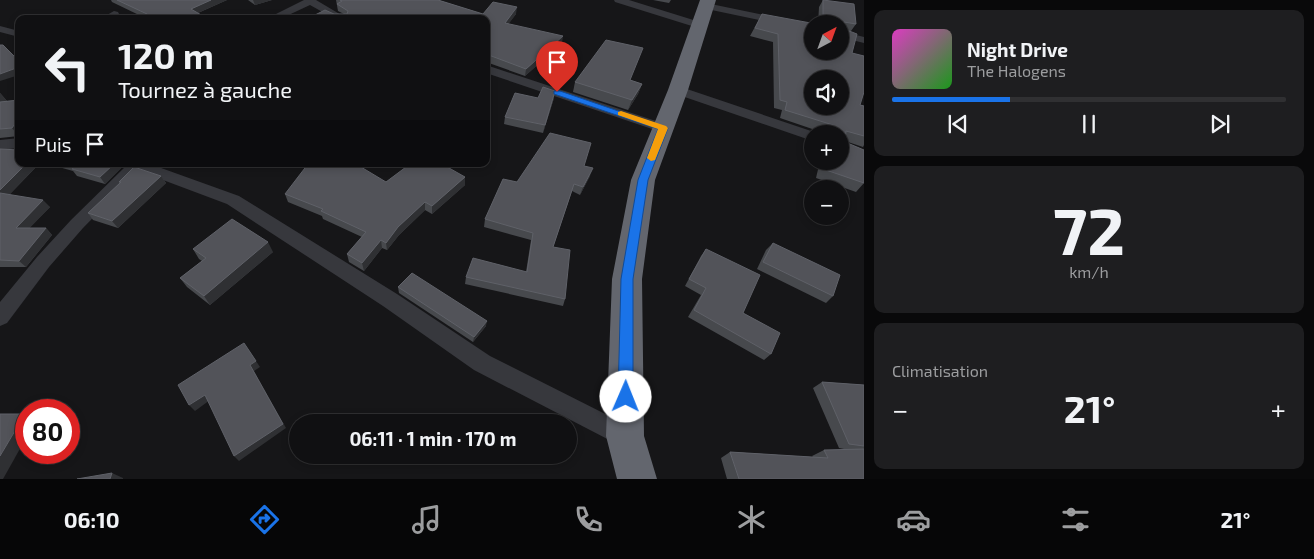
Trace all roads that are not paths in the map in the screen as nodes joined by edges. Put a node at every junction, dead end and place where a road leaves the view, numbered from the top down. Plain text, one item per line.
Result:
1 (619, 0) edge
2 (310, 1) edge
3 (704, 10) edge
4 (280, 15) edge
5 (336, 15) edge
6 (804, 27) edge
7 (0, 29) edge
8 (15, 33) edge
9 (849, 36) edge
10 (864, 40) edge
11 (490, 70) edge
12 (678, 90) junction
13 (663, 128) junction
14 (804, 133) edge
15 (15, 143) edge
16 (0, 145) edge
17 (134, 167) edge
18 (145, 167) edge
19 (0, 316) edge
20 (625, 436) junction
21 (636, 479) edge

1 - 3 street
2 - 4 street
2 - 5 street
3 - 6 street
3 - 12 highway
7 - 8 street
9 - 10 street
11 - 13 street
12 - 13 highway
12 - 14 street
13 - 20 highway
15 - 16 street
17 - 19 street
18 - 20 street
20 - 21 highway

